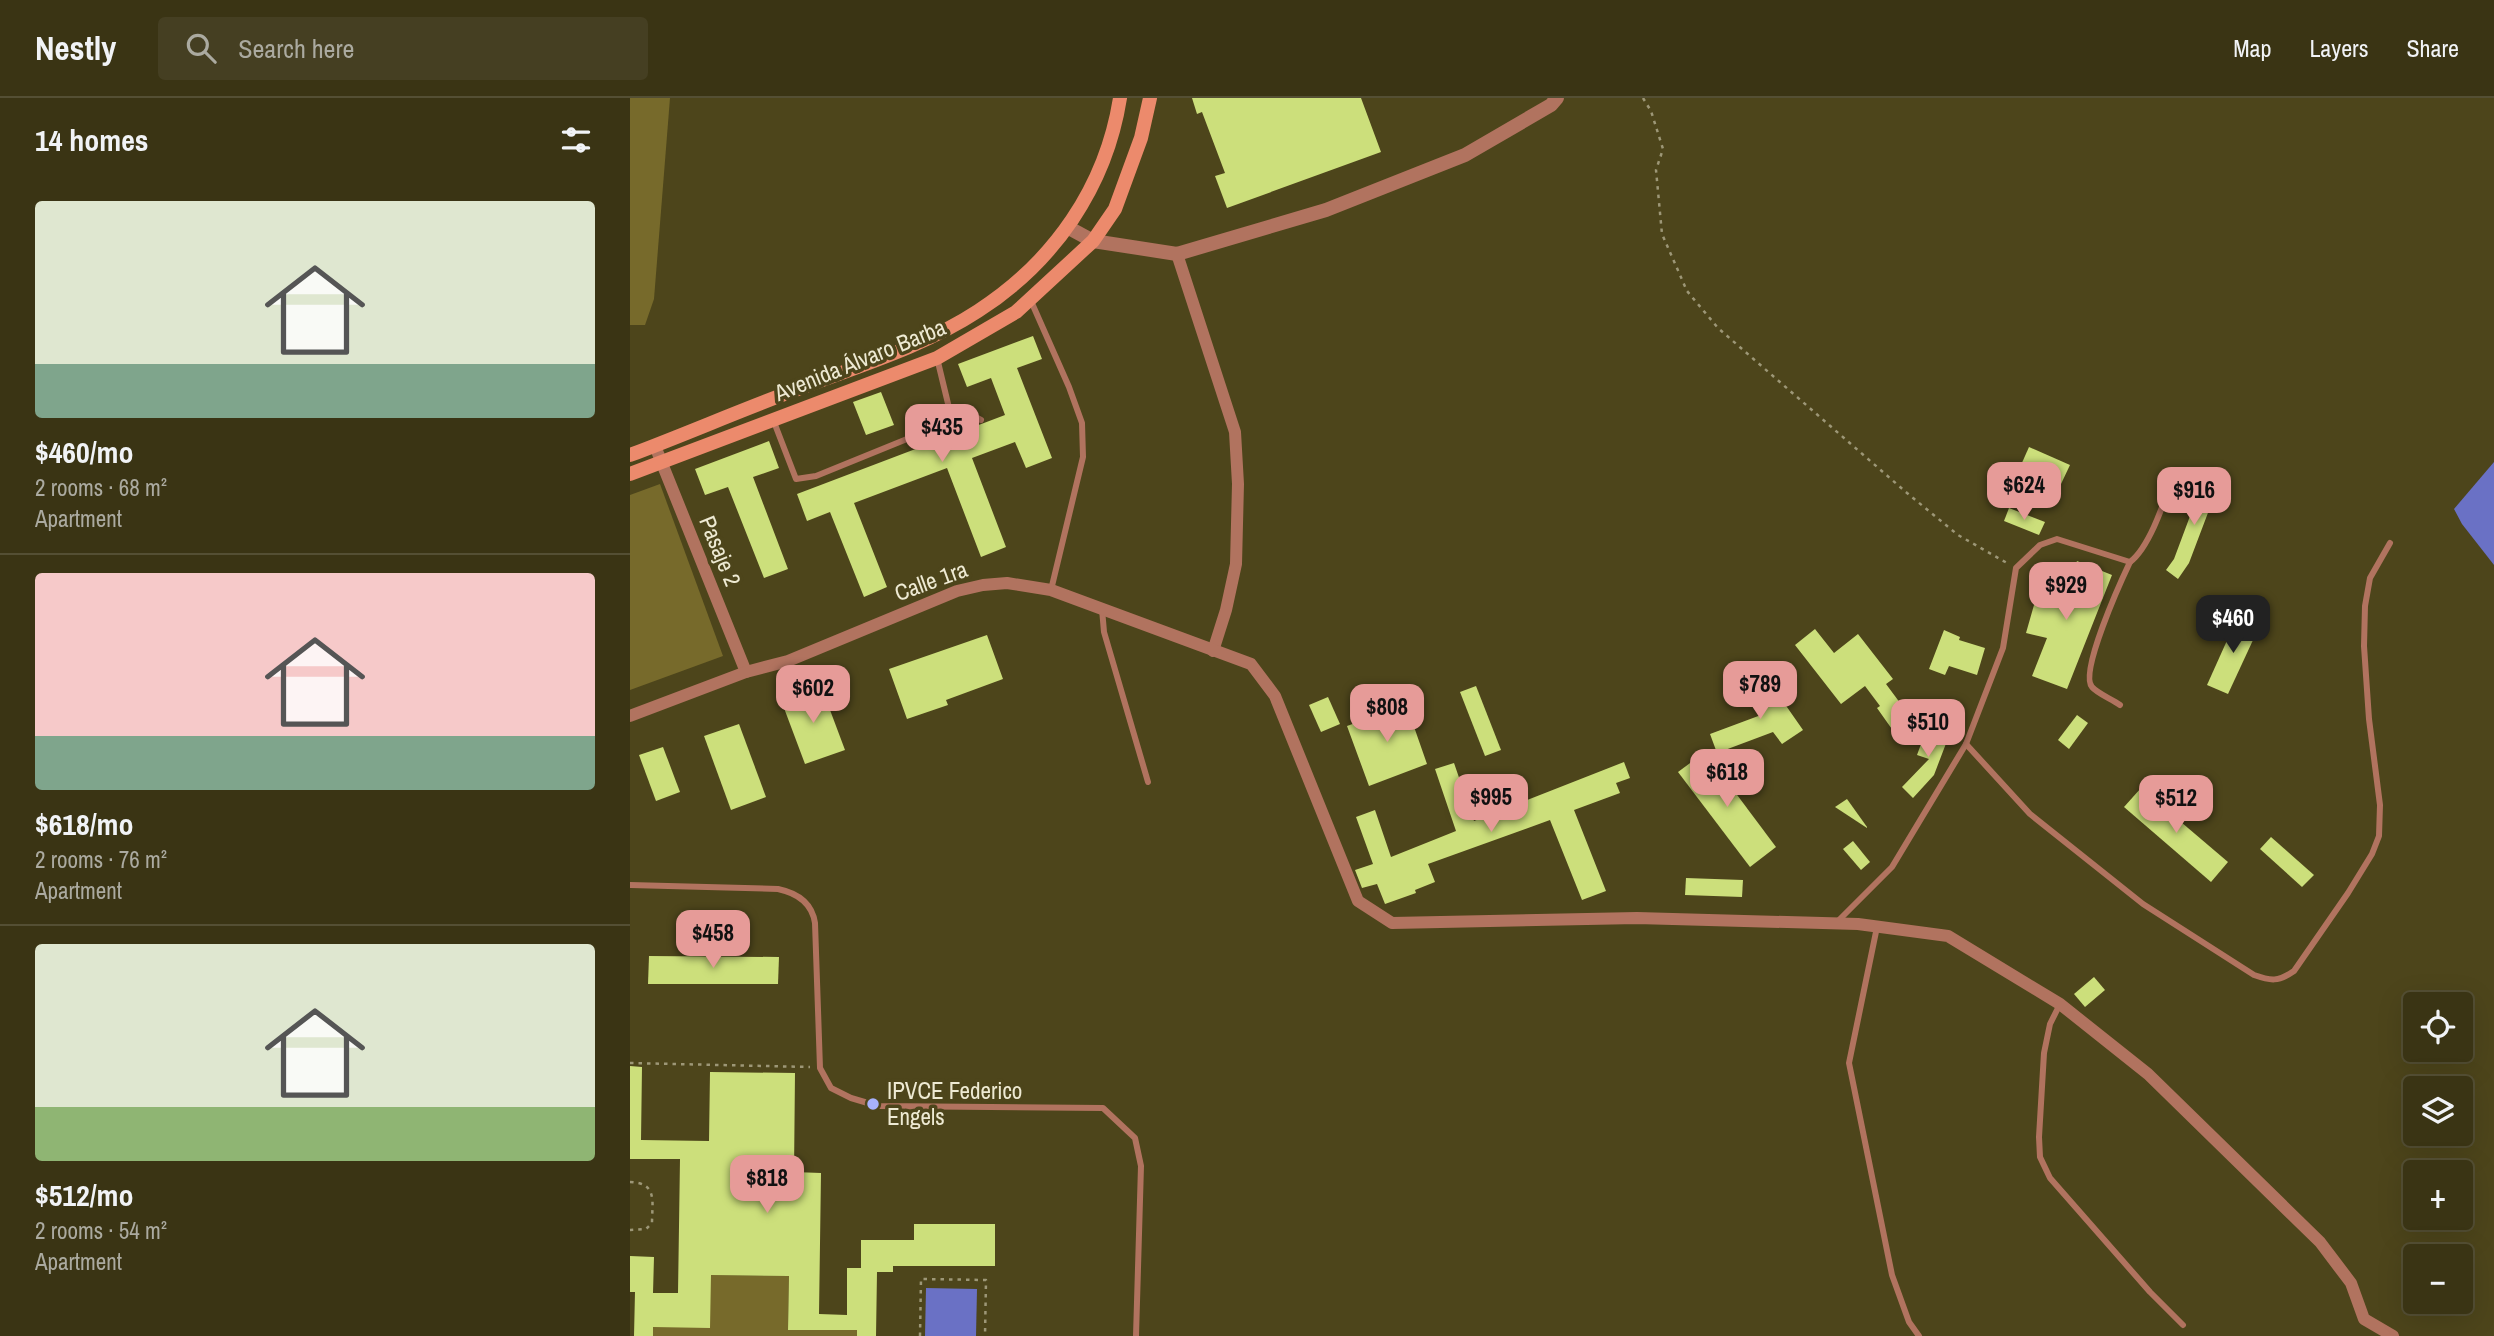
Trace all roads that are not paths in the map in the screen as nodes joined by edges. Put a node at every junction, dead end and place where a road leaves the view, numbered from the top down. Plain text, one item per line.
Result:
1 (1120, 98) edge
2 (1150, 98) edge
3 (1557, 98) edge
4 (1069, 228) junction
5 (1093, 241) junction
6 (1177, 254) junction
7 (1031, 301) junction
8 (937, 358) junction
9 (951, 415) junction
10 (773, 420) junction
11 (981, 420) dead end
12 (655, 446) junction
13 (630, 456) edge
14 (662, 462) junction
15 (2175, 471) dead end
16 (630, 474) edge
17 (2390, 543) dead end
18 (2130, 562) junction
19 (1051, 590) junction
20 (1102, 609) junction
21 (1213, 651) junction
22 (746, 672) junction
23 (2120, 705) dead end
24 (630, 716) edge
25 (1966, 744) junction
26 (1148, 782) dead end
27 (630, 885) edge
28 (1836, 923) junction
29 (1877, 926) junction
30 (2060, 1004) junction
31 (2183, 1325) dead end
32 (1136, 1336) edge
33 (1919, 1336) edge
34 (2393, 1336) edge

1 - 4 main road, Avenida Álvaro Barba
2 - 5 main road, Avenida Álvaro Barba
3 - 6 street
4 - 5 street
4 - 12 main road, Avenida Álvaro Barba
5 - 6 street
5 - 7 main road, Avenida Álvaro Barba
6 - 21 street
7 - 8 main road, Avenida Álvaro Barba
7 - 19 lane
8 - 9 lane
8 - 10 main road, Avenida Álvaro Barba
9 - 10 lane
9 - 11 lane
10 - 14 main road, Avenida Álvaro Barba
12 - 13 main road, Avenida Álvaro Barba
12 - 14 street, Pasaje 2
14 - 16 main road, Avenida Álvaro Barba
14 - 22 street, Pasaje 2
15 - 18 lane
17 - 25 lane
18 - 23 lane
18 - 25 lane
19 - 20 street, Calle 1ra
19 - 22 street, Calle 1ra
20 - 21 street, Calle 1ra
20 - 26 lane
21 - 28 street, Calle 1ra
22 - 24 street, Calle 1ra
25 - 28 lane
27 - 32 lane
28 - 29 street
29 - 30 street
29 - 33 lane
30 - 31 lane
30 - 34 street

